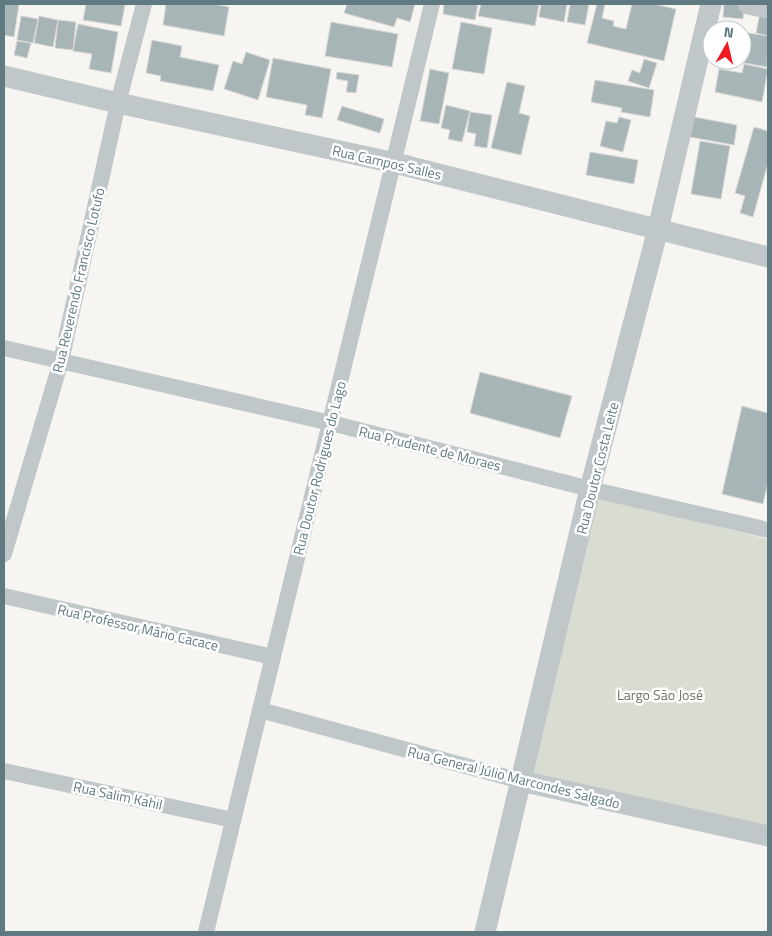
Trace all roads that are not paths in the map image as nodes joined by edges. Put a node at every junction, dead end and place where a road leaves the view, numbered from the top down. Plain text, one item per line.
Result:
1 (144, 4) edge
2 (432, 4) edge
3 (711, 4) edge
4 (748, 4) edge
5 (768, 8) edge
6 (4, 76) edge
7 (118, 104) junction
8 (395, 163) junction
9 (658, 229) junction
10 (768, 257) edge
11 (4, 348) edge
12 (61, 361) junction
13 (331, 423) junction
14 (590, 489) junction
15 (768, 530) edge
16 (4, 554) edge
17 (4, 596) edge
18 (273, 658) junction
19 (260, 710) junction
20 (4, 771) edge
21 (521, 781) junction
22 (233, 820) junction
23 (768, 836) edge
24 (206, 932) edge
25 (485, 932) edge

1 - 7 street, Rua Reverendo Francisco Lotufo
2 - 8 street, Rua Doutor Rodrigues do Lago
3 - 9 street, Rua Doutor Costa Leite
4 - 5 street
6 - 7 street, Rua Campos Salles
7 - 8 street, Rua Campos Salles
7 - 12 street, Rua Reverendo Francisco Lotufo
8 - 9 street, Rua Campos Salles
8 - 13 street, Rua Doutor Rodrigues do Lago
9 - 10 street, Rua Campos Salles
9 - 14 street, Rua Doutor Costa Leite
11 - 12 street, Rua Prudente de Moraes
12 - 13 street, Rua Prudente de Moraes
12 - 16 street, Rua Reverendo Francisco Lotufo
13 - 14 street, Rua Prudente de Moraes
13 - 18 street, Rua Doutor Rodrigues do Lago
14 - 15 street, Rua Prudente de Moraes
14 - 21 street, Rua Doutor Costa Leite
17 - 18 street, Rua Professor Mário Cacace
18 - 19 street, Rua Doutor Rodrigues do Lago
19 - 21 street, Rua General Júlio Marcondes Salgado
19 - 22 street, Rua Doutor Rodrigues do Lago
20 - 22 street, Rua Salim Kahil
21 - 23 street, Rua General Júlio Marcondes Salgado
21 - 25 street, Rua Doutor Costa Leite
22 - 24 street, Rua Doutor Rodrigues do Lago

